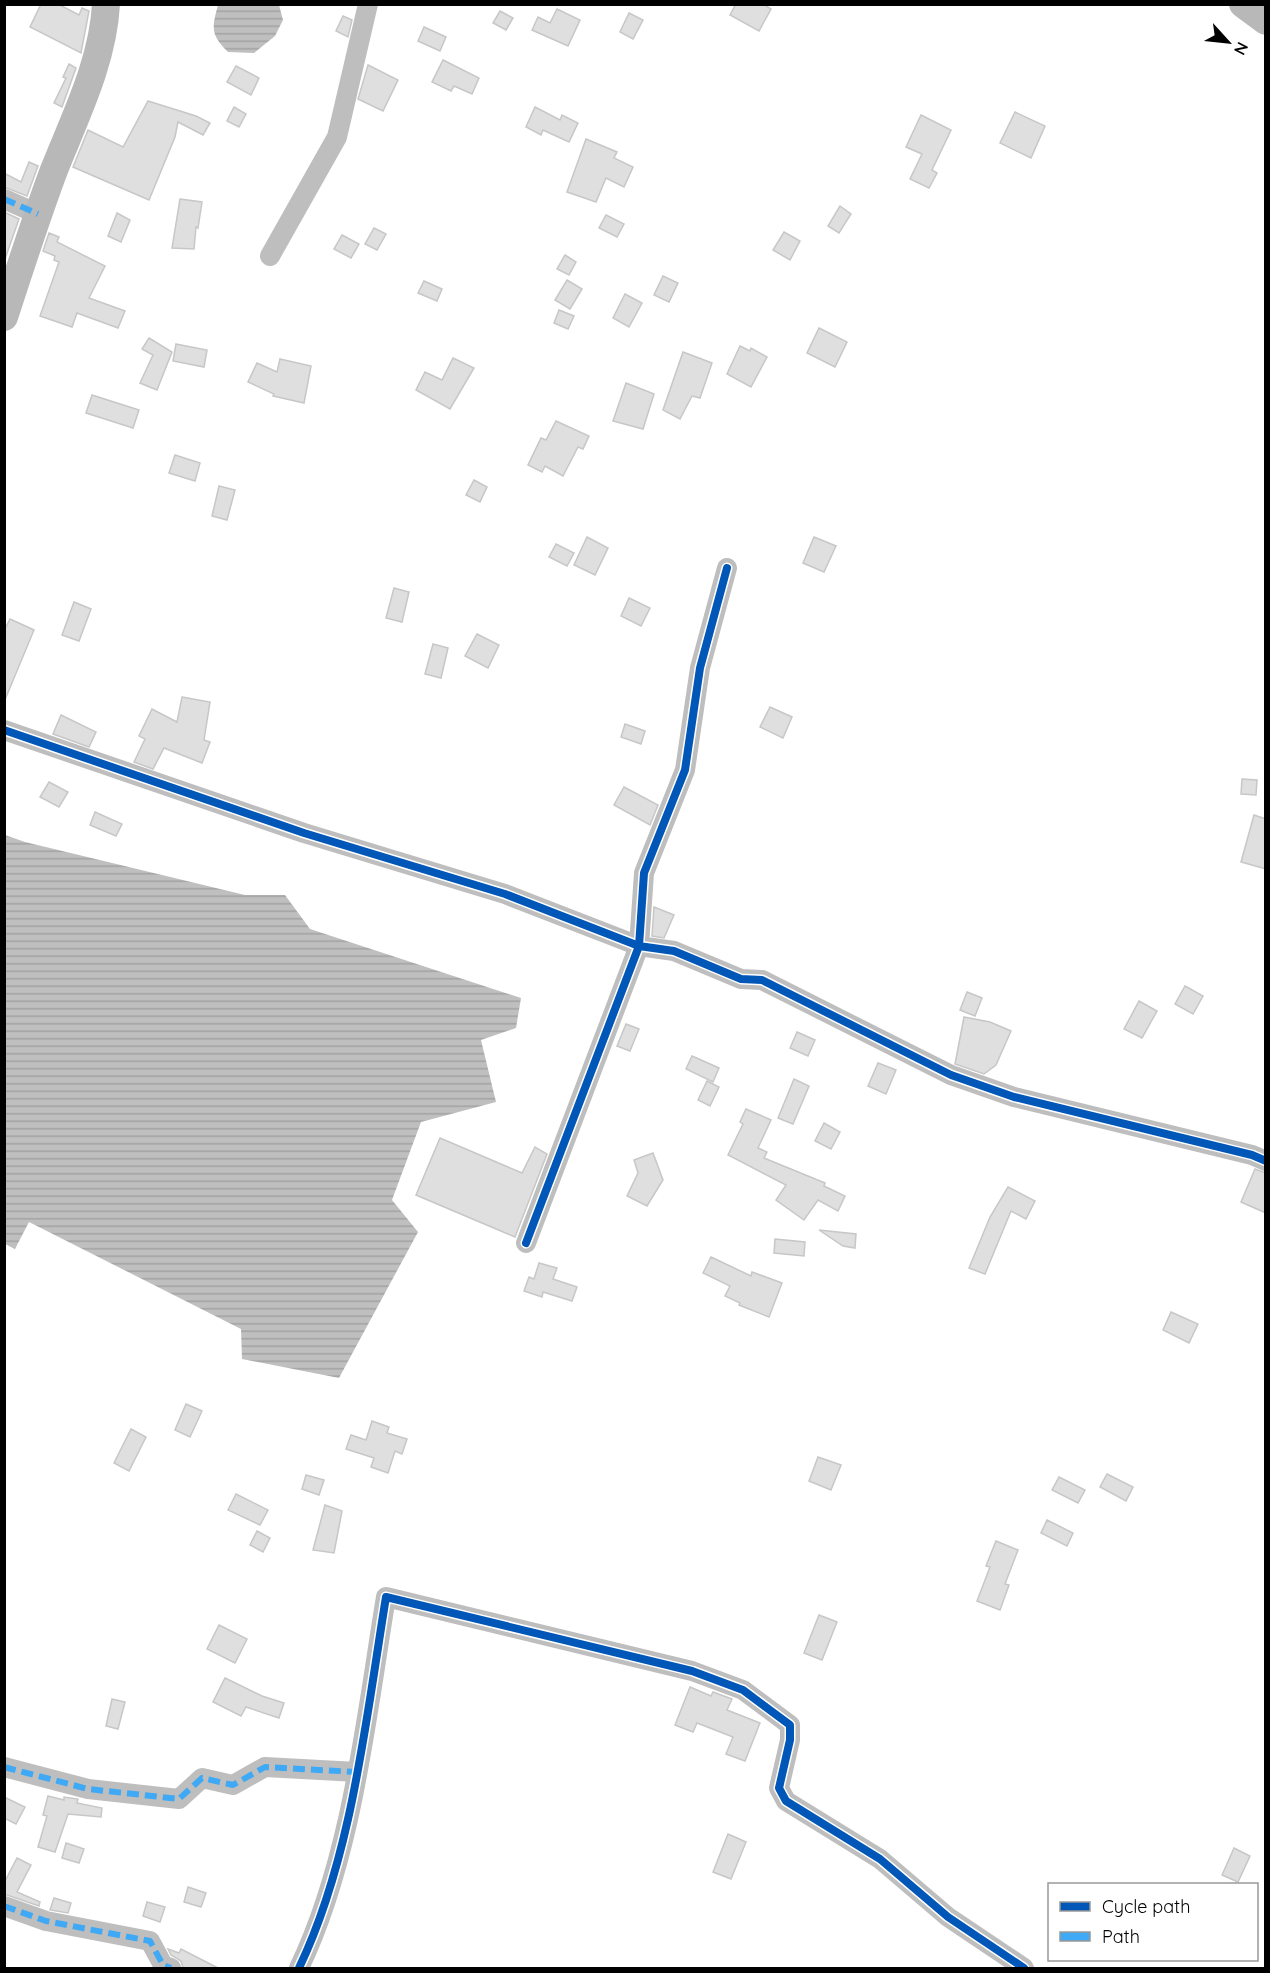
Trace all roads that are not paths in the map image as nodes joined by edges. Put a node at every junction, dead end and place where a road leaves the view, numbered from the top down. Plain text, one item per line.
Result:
1 (106, 4) edge
2 (368, 4) edge
3 (1243, 4) edge
4 (1266, 21) edge
5 (4, 199) edge
6 (38, 214) junction
7 (270, 256) dead end
8 (4, 317) edge
9 (727, 568) dead end
10 (4, 730) edge
11 (639, 946) junction
12 (1266, 1161) edge
13 (526, 1243) dead end
14 (4, 1767) edge
15 (357, 1772) junction
16 (4, 1906) edge
17 (171, 1968) edge
18 (299, 1968) edge
19 (1024, 1968) edge

1 - 6 street
2 - 7 street
3 - 4 street
5 - 6 street
6 - 8 street
9 - 11 street
10 - 11 street
11 - 12 street
11 - 13 street
14 - 15 street
15 - 18 street
15 - 19 street
16 - 17 street

